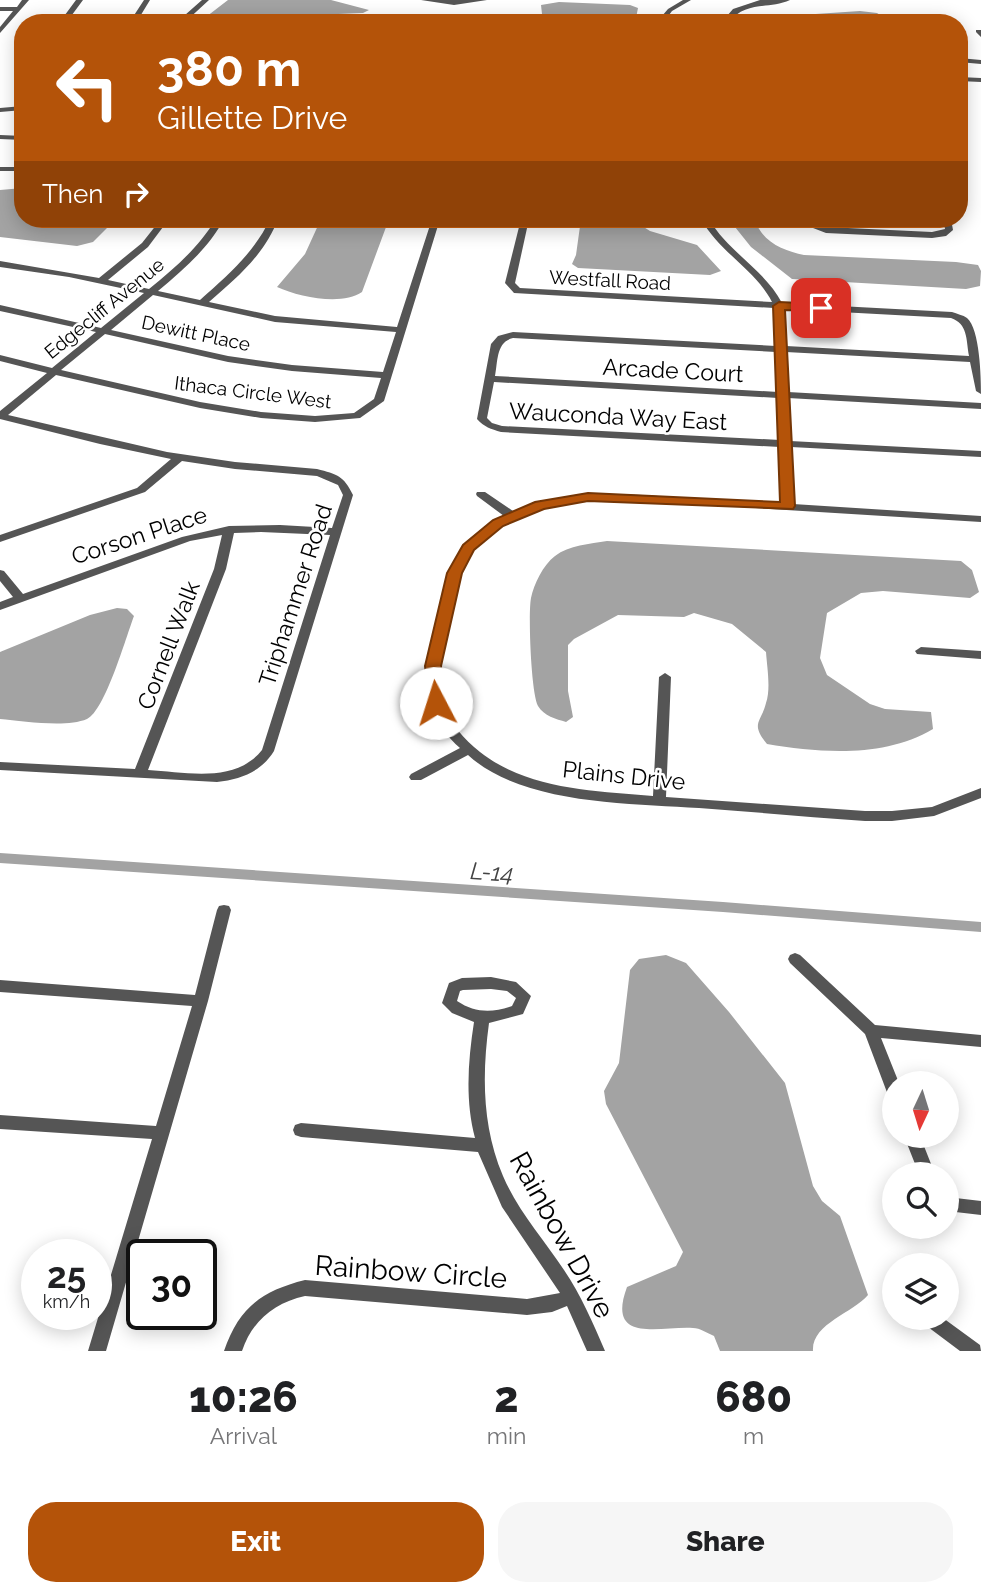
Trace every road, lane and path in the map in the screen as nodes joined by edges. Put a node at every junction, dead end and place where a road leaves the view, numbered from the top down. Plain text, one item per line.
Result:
1 (26, 0) edge
2 (80, 0) edge
3 (206, 0) edge
4 (424, 0) edge
5 (484, 0) edge
6 (688, 0) edge
7 (787, 0) edge
8 (0, 9) edge
9 (18, 9) junction
10 (69, 14) edge
11 (190, 14) edge
12 (667, 14) edge
13 (730, 14) edge
14 (0, 31) edge
15 (158, 228) edge
16 (213, 228) edge
17 (270, 228) edge
18 (433, 228) edge
19 (523, 228) edge
20 (711, 228) edge
21 (821, 228) edge
22 (947, 228) edge
23 (0, 264) edge
24 (102, 281) junction
25 (151, 292) junction
26 (201, 304) junction
27 (779, 306) junction
28 (0, 308) edge
29 (401, 330) junction
30 (104, 331) junction
31 (782, 349) junction
32 (0, 359) edge
33 (975, 359) junction
34 (54, 372) junction
35 (387, 374) junction
36 (489, 379) junction
37 (981, 391) edge
38 (784, 395) junction
39 (981, 406) edge
40 (0, 416) edge
41 (785, 445) junction
42 (981, 454) edge
43 (179, 458) junction
44 (481, 494) dead end
45 (788, 506) junction
46 (512, 516) junction
47 (981, 519) edge
48 (229, 529) junction
49 (337, 532) junction
50 (0, 539) edge
51 (0, 573) edge
52 (20, 598) junction
53 (0, 606) edge
54 (921, 651) dead end
55 (981, 654) edge
56 (666, 677) dead end
57 (469, 749) junction
58 (0, 766) edge
59 (140, 774) junction
60 (416, 778) dead end
61 (981, 793) edge
62 (659, 801) junction
63 (224, 909) dead end
64 (795, 959) dead end
65 (0, 986) edge
66 (201, 1001) junction
67 (482, 1019) dead end
68 (871, 1031) junction
69 (981, 1041) edge
70 (887, 1071) edge
71 (0, 1122) edge
72 (301, 1130) dead end
73 (162, 1133) junction
74 (484, 1146) junction
75 (959, 1205) edge
76 (981, 1208) edge
77 (572, 1297) junction
78 (946, 1330) edge
79 (97, 1351) edge
80 (233, 1351) edge
81 (596, 1351) edge
82 (974, 1351) edge

1 - 9 street
2 - 10 street
3 - 11 street
4 - 5 street
6 - 12 street
7 - 13 street
8 - 9 street
9 - 14 street
15 - 24 street
16 - 25 street, Edgecliff Avenue
17 - 26 street
18 - 29 street, Ithaca Circle West
19 - 27 street, Westfall Road
20 - 27 street
21 - 22 street
23 - 24 street
24 - 25 street
25 - 26 street
25 - 30 street, Edgecliff Avenue
26 - 29 street
27 - 31 street
27 - 33 street
28 - 30 street, Dewitt Place
29 - 35 street, Ithaca Circle West
30 - 34 street, Edgecliff Avenue
30 - 35 street, Dewitt Place
31 - 33 street
31 - 36 street, Wauconda Way East
31 - 38 street
32 - 34 street
33 - 37 street
34 - 35 street, Ithaca Circle West
34 - 40 street, Edgecliff Avenue
36 - 38 street, Arcade Court
36 - 41 street, Wauconda Way East
38 - 39 street, Arcade Court
38 - 41 street
40 - 43 street, Triphammer Road
41 - 42 street
41 - 45 street
43 - 49 street, Triphammer Road
43 - 50 street
44 - 46 street
45 - 46 street, Plains Drive
45 - 47 street, Plains Drive
46 - 57 street, Plains Drive
48 - 49 street, Corson Place
48 - 52 street, Corson Place
48 - 59 street, Cornell Walk
49 - 59 street, Triphammer Road
51 - 52 street
52 - 53 street, Corson Place
54 - 55 street
56 - 62 street
57 - 60 street
57 - 62 street, Plains Drive
58 - 59 street, Triphammer Road
61 - 62 street, Plains Drive
63 - 66 street
64 - 68 street
65 - 66 street
66 - 73 street
67 - 74 street, Rainbow Drive
68 - 69 street
68 - 70 street
71 - 73 street
72 - 74 street
73 - 79 street
74 - 77 street, Rainbow Drive
75 - 76 street
77 - 80 street, Rainbow Circle
77 - 81 street, Rainbow Drive
78 - 82 street

